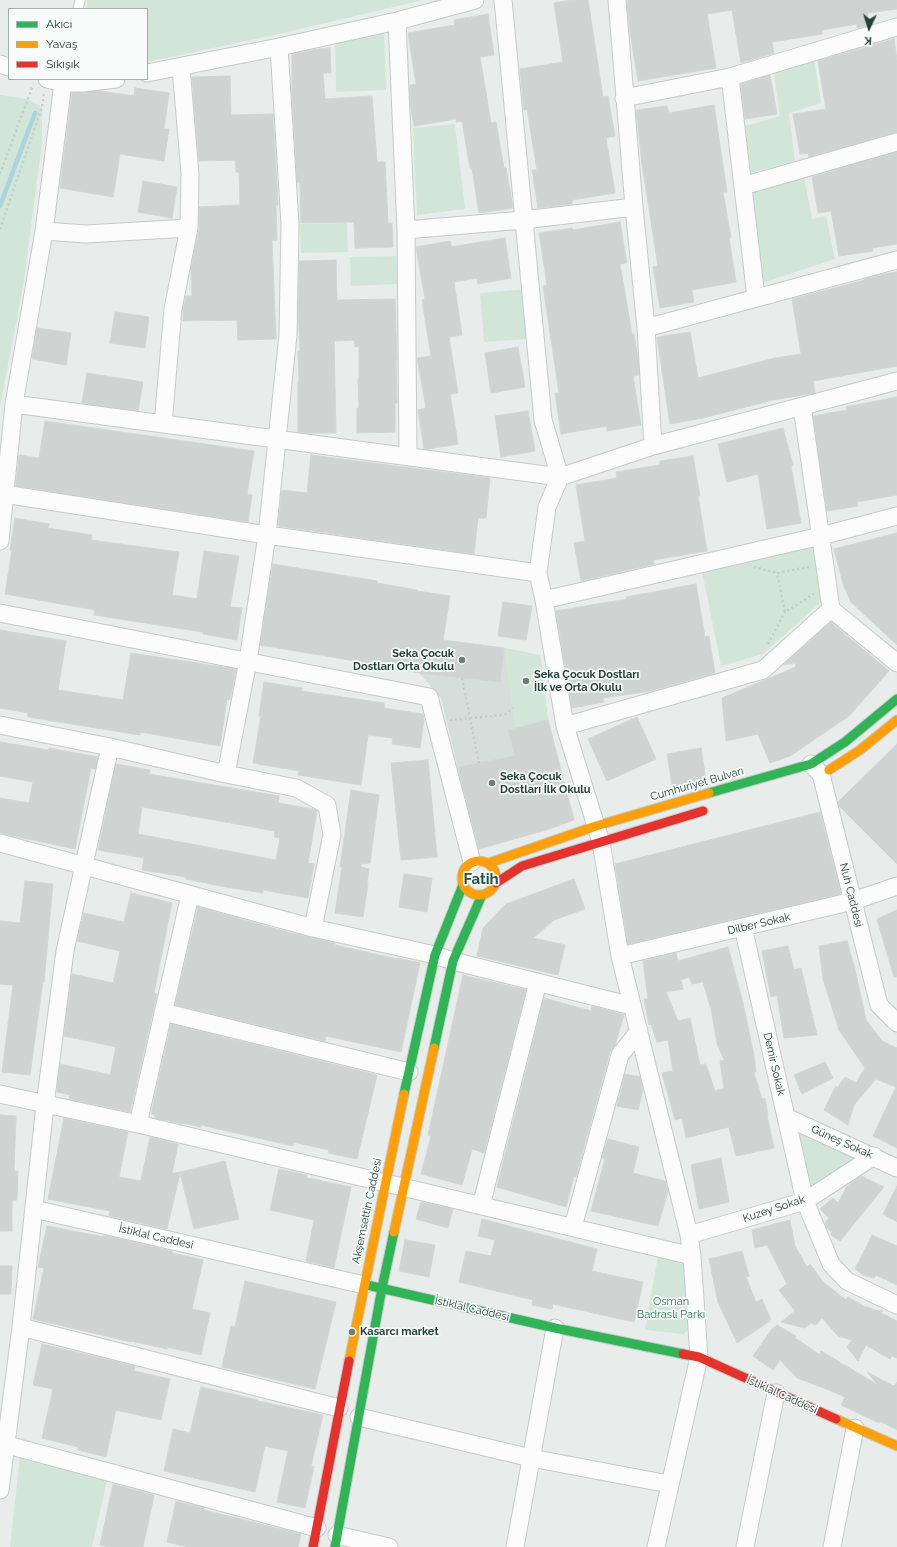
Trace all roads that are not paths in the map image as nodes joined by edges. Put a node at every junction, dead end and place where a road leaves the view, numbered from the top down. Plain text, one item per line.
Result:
1 (475, 0) edge
2 (502, 0) edge
3 (617, 0) edge
4 (397, 21) junction
5 (897, 27) edge
6 (280, 47) junction
7 (181, 67) junction
8 (148, 73) edge
9 (730, 77) junction
10 (110, 80) edge
11 (55, 82) edge
12 (624, 98) junction
13 (897, 142) edge
14 (743, 186) junction
15 (634, 207) junction
16 (523, 220) junction
17 (189, 228) junction
18 (406, 230) junction
19 (44, 231) junction
20 (897, 260) edge
21 (756, 298) junction
22 (646, 328) junction
23 (897, 381) edge
24 (14, 404) junction
25 (802, 406) junction
26 (163, 424) junction
27 (276, 438) junction
28 (654, 446) junction
29 (408, 455) junction
30 (560, 477) junction
31 (4, 494) junction
32 (897, 516) edge
33 (267, 535) junction
34 (821, 536) junction
35 (0, 541) edge
36 (538, 573) junction
37 (544, 600) junction
38 (831, 610) junction
39 (0, 612) edge
40 (248, 661) junction
41 (897, 663) edge
42 (897, 699) edge
43 (897, 720) edge
44 (0, 725) edge
45 (565, 726) junction
46 (110, 747) junction
47 (816, 772) junction
48 (226, 774) junction
49 (715, 807) dead end
50 (599, 834) junction
51 (0, 843) edge
52 (480, 863) junction
53 (83, 866) junction
54 (496, 883) junction
55 (463, 885) junction
56 (897, 886) edge
57 (190, 894) junction
58 (482, 895) junction
59 (853, 902) junction
60 (743, 927) junction
61 (313, 928) junction
62 (435, 955) junction
63 (620, 956) junction
64 (453, 961) junction
65 (538, 982) junction
66 (632, 1006) junction
67 (163, 1012) junction
68 (897, 1023) edge
69 (639, 1031) junction
70 (409, 1072) junction
71 (0, 1094) edge
72 (45, 1105) junction
73 (786, 1117) junction
74 (138, 1124) junction
75 (874, 1156) junction
76 (897, 1168) edge
77 (385, 1183) junction
78 (404, 1187) junction
79 (805, 1201) junction
80 (481, 1206) junction
81 (34, 1209) junction
82 (573, 1227) junction
83 (688, 1235) junction
84 (692, 1256) junction
85 (364, 1285) junction
86 (382, 1288) junction
87 (897, 1305) edge
88 (21, 1327) junction
89 (556, 1328) junction
90 (699, 1357) junction
91 (776, 1393) junction
92 (339, 1408) junction
93 (359, 1417) junction
94 (855, 1428) junction
95 (3, 1443) edge
96 (897, 1446) edge
97 (531, 1458) junction
98 (669, 1484) junction
99 (0, 1490) edge
100 (317, 1528) junction
101 (336, 1541) edge
102 (313, 1547) edge
103 (389, 1547) edge
104 (515, 1547) edge
105 (656, 1547) edge
106 (745, 1547) edge
107 (832, 1547) edge

1 - 4 street
2 - 16 street
3 - 12 street
4 - 6 street
4 - 18 street
5 - 9 street
6 - 7 street
6 - 27 street
7 - 8 street
7 - 17 street
9 - 12 street
9 - 14 street
10 - 11 street
11 - 19 street
12 - 15 street
13 - 14 street
14 - 21 street
15 - 16 street
15 - 22 street
16 - 18 street
16 - 30 street
17 - 19 street
17 - 26 street
18 - 29 street
19 - 24 street
20 - 21 street
21 - 22 street
22 - 28 street
23 - 25 street
24 - 26 street
24 - 31 street
25 - 28 street
25 - 34 street
26 - 27 street
27 - 29 street
27 - 33 street
28 - 30 street
29 - 30 street
30 - 36 street
31 - 33 street
31 - 35 street
32 - 34 street
33 - 36 street
33 - 40 street
34 - 37 street
34 - 38 street
36 - 37 street
37 - 45 street
38 - 41 street
38 - 45 street
39 - 40 street
40 - 48 street
40 - 52 street
42 - 47 main road, Cumhuriyet Bulvarı
43 - 47 main road, Cumhuriyet Bulvarı
44 - 46 street
45 - 50 street
46 - 48 street
46 - 53 street
47 - 50 main road, Cumhuriyet Bulvarı
47 - 59 street, Nuh Caddesi
48 - 61 street
49 - 50 main road, Cumhuriyet Bulvarı
50 - 52 main road, Cumhuriyet Bulvarı
50 - 54 main road, Cumhuriyet Bulvarı
50 - 63 street
51 - 53 street
52 - 54 main road
52 - 55 main road
53 - 57 street
53 - 72 street
54 - 58 main road
55 - 58 main road
55 - 62 main road, Akşemsettin Caddesi
56 - 59 street, Dilber Sokak
57 - 61 street
57 - 67 street
58 - 64 main road
59 - 60 street, Dilber Sokak
59 - 68 street, Nuh Caddesi
60 - 63 street, Dilber Sokak
60 - 73 street, Demir Sokak
61 - 62 street
62 - 64 street
62 - 70 main road, Akşemsettin Caddesi
63 - 66 street
64 - 65 street
64 - 78 main road
65 - 66 street
65 - 80 street
66 - 69 street
67 - 70 street
67 - 74 street
69 - 82 street
69 - 83 street
70 - 77 main road, Akşemsettin Caddesi
71 - 72 street
72 - 74 street
72 - 81 street
73 - 75 street, Güneş Sokak
73 - 79 street, Demir Sokak
74 - 77 street
75 - 76 street, Güneş Sokak
75 - 79 street, Kuzey Sokak
77 - 78 street
77 - 85 main road, Akşemsettin Caddesi
78 - 80 street
78 - 86 main road
79 - 83 street, Kuzey Sokak
79 - 87 street, Demir Sokak
80 - 82 street
81 - 85 street, İstiklal Caddesi
81 - 88 street
82 - 84 street
83 - 84 street
84 - 90 street
85 - 86 main road, İstiklal Caddesi
85 - 92 main road, Akşemsettin Caddesi
86 - 89 main road, İstiklal Caddesi
86 - 93 main road
88 - 92 street
88 - 95 street
89 - 90 main road, İstiklal Caddesi
89 - 97 street
90 - 91 main road, İstiklal Caddesi
90 - 98 street
91 - 94 main road, İstiklal Caddesi
91 - 106 street
92 - 100 main road, Akşemsettin Caddesi
93 - 97 street
93 - 101 main road
94 - 96 main road, İstiklal Caddesi
94 - 107 street
95 - 99 street
95 - 100 street
97 - 98 street
97 - 104 street
98 - 105 street
100 - 102 main road, Akşemsettin Caddesi
101 - 103 street

